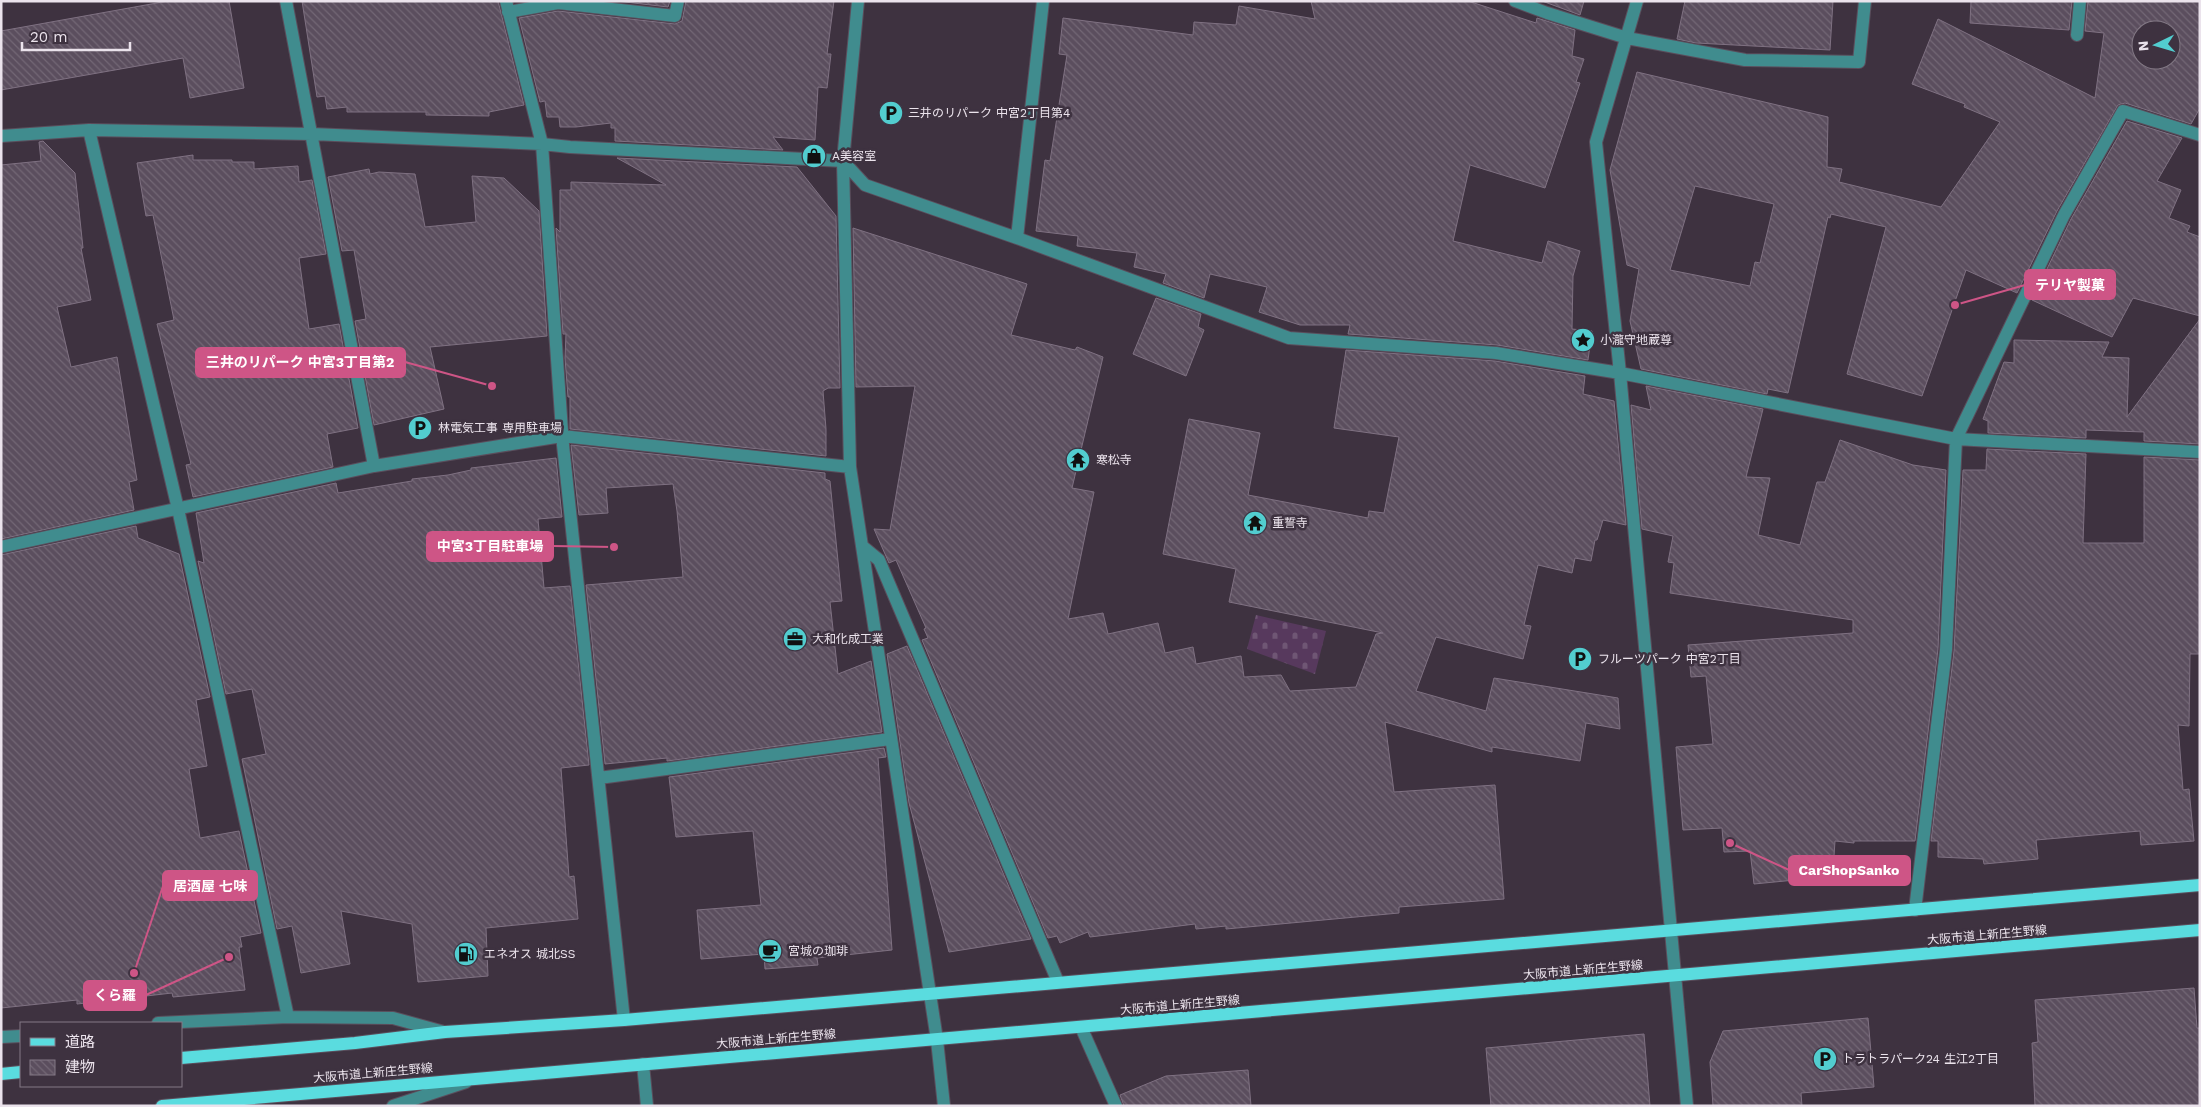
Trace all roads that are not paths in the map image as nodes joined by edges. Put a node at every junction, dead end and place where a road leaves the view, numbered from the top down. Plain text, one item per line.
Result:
1 (286, 1) edge
2 (678, 1) edge
3 (858, 1) edge
4 (1043, 1) edge
5 (1515, 1) edge
6 (1637, 1) edge
7 (1865, 1) edge
8 (2080, 1) edge
9 (507, 7) edge
10 (2077, 35) dead end
11 (1627, 38) junction
12 (89, 130) junction
13 (312, 134) junction
14 (2200, 135) edge
15 (1, 136) edge
16 (542, 144) junction
17 (844, 161) junction
18 (1017, 238) junction
19 (1620, 373) junction
20 (562, 436) junction
21 (1956, 439) junction
22 (2200, 452) edge
23 (374, 466) junction
24 (850, 467) junction
25 (178, 509) junction
26 (862, 546) junction
27 (1, 547) edge
28 (890, 739) junction
29 (598, 778) junction
30 (2200, 885) edge
31 (1915, 910) junction
32 (1671, 930) junction
33 (2200, 930) edge
34 (1674, 976) junction
35 (1058, 982) junction
36 (930, 994) junction
37 (288, 1017) junction
38 (624, 1020) junction
39 (180, 1022) edge
40 (1081, 1027) junction
41 (445, 1032) junction
42 (20, 1036) edge
43 (1, 1037) edge
44 (937, 1040) junction
45 (182, 1058) edge
46 (643, 1064) junction
47 (20, 1072) edge
48 (1, 1074) edge
49 (480, 1078) junction
50 (162, 1106) edge
51 (393, 1106) edge
52 (647, 1106) edge
53 (944, 1106) edge
54 (1116, 1106) edge
55 (1686, 1106) edge

1 - 13 street
2 - 9 street
3 - 17 street
4 - 18 street
5 - 11 street
6 - 11 street
7 - 11 street
8 - 10 street
9 - 16 street
11 - 19 street
12 - 13 street
12 - 15 street
12 - 25 street
13 - 16 street
13 - 23 street
14 - 21 street
16 - 17 street
16 - 20 street
17 - 18 street
17 - 24 street
18 - 19 street
19 - 21 street
19 - 32 street
20 - 23 street
20 - 24 street
20 - 29 street
21 - 22 street
21 - 31 street
23 - 25 street
24 - 26 street
25 - 27 street
25 - 37 street
26 - 28 street
26 - 35 street
28 - 29 street
28 - 36 street
29 - 38 street
30 - 31 main road
31 - 32 main road
32 - 34 street
32 - 35 main road
33 - 34 main road, 大阪市道上新庄生野線
34 - 40 main road, 大阪市道上新庄生野線
34 - 55 street
35 - 36 main road
36 - 38 main road
36 - 44 street
37 - 39 street
37 - 41 street
38 - 41 main road
40 - 44 main road, 大阪市道上新庄生野線
40 - 54 street
41 - 45 main road
42 - 43 street
44 - 46 main road, 大阪市道上新庄生野線
44 - 53 street
46 - 49 main road, 大阪市道上新庄生野線
46 - 52 street
47 - 48 main road
49 - 50 main road, 大阪市道上新庄生野線
49 - 51 street

